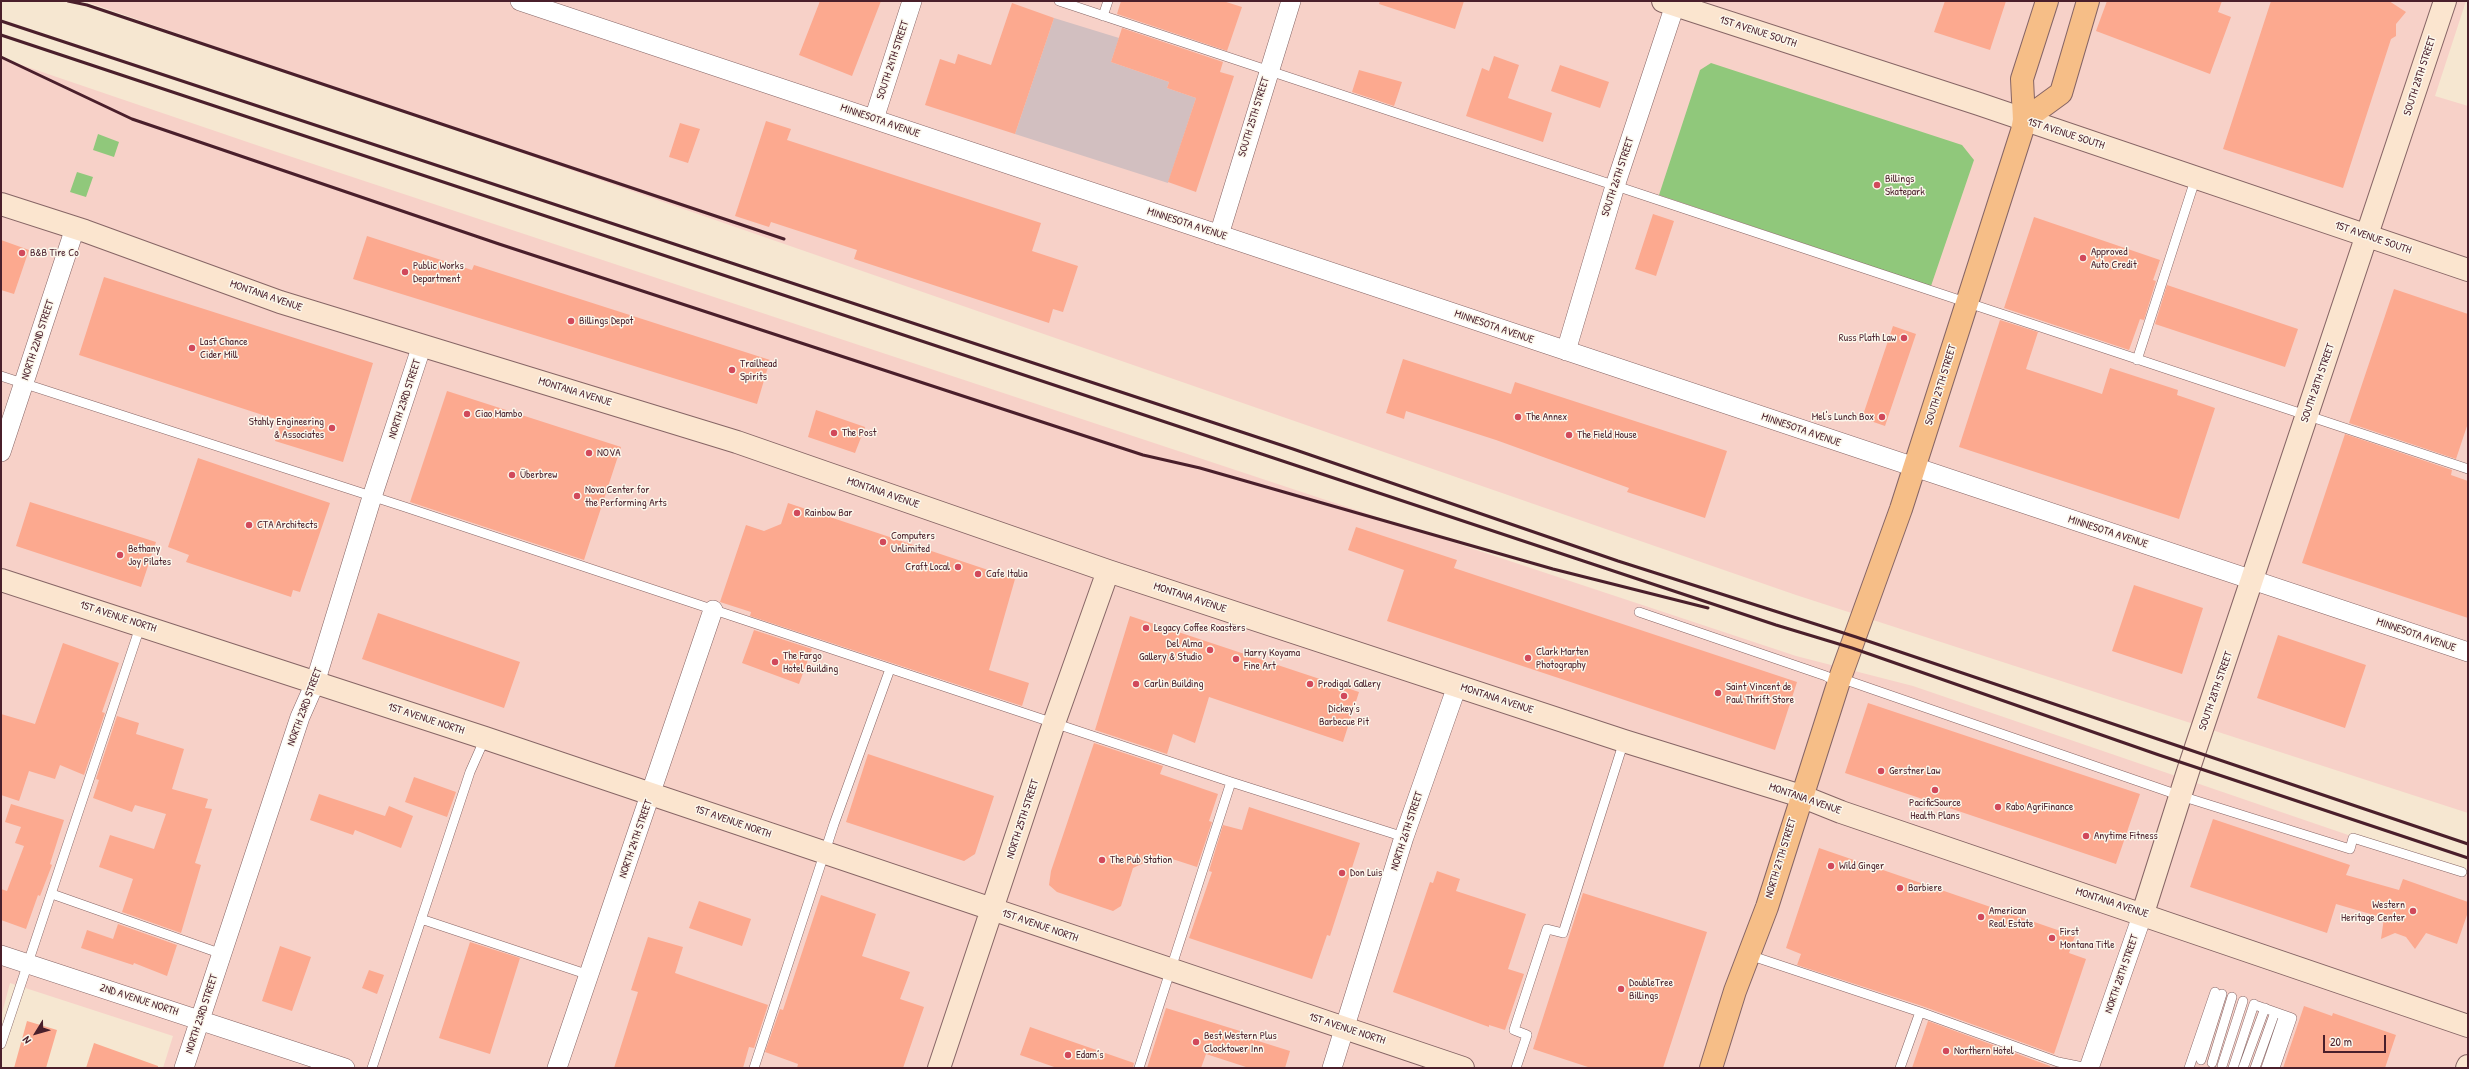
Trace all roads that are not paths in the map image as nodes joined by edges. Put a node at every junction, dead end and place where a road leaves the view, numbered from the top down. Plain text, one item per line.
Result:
1 (912, 1) edge
2 (1059, 1) edge
3 (1108, 1) edge
4 (1291, 1) edge
5 (2047, 1) edge
6 (2088, 1) edge
7 (2445, 1) edge
8 (530, 2) edge
9 (1669, 3) edge
10 (1103, 16) junction
11 (1268, 71) junction
12 (874, 119) junction
13 (2024, 120) junction
14 (2196, 177) junction
15 (1615, 186) junction
16 (1, 204) edge
17 (75, 228) junction
18 (1219, 234) junction
19 (2367, 236) junction
20 (2468, 270) edge
21 (1966, 302) junction
22 (422, 345) junction
23 (1566, 351) junction
24 (2137, 360) junction
25 (1, 376) edge
26 (23, 382) junction
27 (2307, 415) junction
28 (1, 452) edge
29 (1914, 467) junction
30 (2468, 469) edge
31 (372, 496) junction
32 (1108, 571) junction
33 (1, 580) edge
34 (2253, 580) junction
35 (713, 610) junction
36 (1639, 612) dead end
37 (141, 624) junction
38 (1852, 648) joint
39 (2468, 652) edge
40 (890, 669) junction
41 (1839, 680) junction
42 (315, 683) junction
43 (1457, 686) junction
44 (1054, 723) junction
45 (485, 738) junction
46 (1624, 741) junction
47 (2190, 765) joint
48 (1231, 782) junction
49 (652, 794) junction
50 (1801, 796) junction
51 (2181, 796) junction
52 (1404, 837) junction
53 (823, 854) junction
54 (2462, 872) dead end
55 (52, 894) junction
56 (993, 910) junction
57 (2143, 914) junction
58 (422, 919) junction
59 (222, 954) junction
60 (1, 955) edge
61 (1750, 955) junction
62 (29, 964) junction
63 (1172, 970) junction
64 (589, 974) junction
65 (2223, 994) junction
66 (2243, 1001) dead end
67 (2265, 1008) junction
68 (1920, 1012) junction
69 (2280, 1013) junction
70 (200, 1021) junction
71 (2468, 1026) edge
72 (1344, 1028) junction
73 (1, 1044) edge
74 (2201, 1060) dead end
75 (2212, 1063) dead end
76 (2222, 1066) dead end
77 (184, 1068) edge
78 (345, 1068) edge
79 (372, 1068) edge
80 (557, 1068) edge
81 (754, 1068) edge
82 (939, 1068) edge
83 (1138, 1068) edge
84 (1332, 1068) edge
85 (1463, 1068) edge
86 (1516, 1068) edge
87 (1711, 1068) edge
88 (1900, 1068) edge
89 (2088, 1068) edge
90 (2189, 1068) edge
91 (2233, 1068) edge
92 (2243, 1068) edge
93 (2255, 1068) edge
94 (2266, 1068) edge
95 (2275, 1068) edge

1 - 12 street, SOUTH 24TH STREET
2 - 10 lane
3 - 10 lane
4 - 11 street, SOUTH 25TH STREET
5 - 13 main road, SOUTH 27TH STREET
6 - 13 main road
7 - 19 main road, SOUTH 28TH STREET
8 - 12 street, MINNESOTA AVENUE
9 - 13 main road, 1ST AVENUE SOUTH
9 - 15 street, SOUTH 26TH STREET
10 - 11 lane
11 - 15 lane
11 - 18 street, SOUTH 25TH STREET
12 - 18 street, MINNESOTA AVENUE
13 - 14 main road, 1ST AVENUE SOUTH
13 - 21 main road, SOUTH 27TH STREET
14 - 19 main road, 1ST AVENUE SOUTH
14 - 24 lane
15 - 21 lane
15 - 23 street, SOUTH 26TH STREET
16 - 17 main road, MONTANA AVENUE
17 - 22 main road, MONTANA AVENUE
17 - 26 street, NORTH 22ND STREET
18 - 23 street, MINNESOTA AVENUE
19 - 20 main road, 1ST AVENUE SOUTH
19 - 27 main road, SOUTH 28TH STREET
21 - 24 lane
21 - 29 main road, SOUTH 27TH STREET
22 - 31 street, NORTH 23RD STREET
22 - 32 main road, MONTANA AVENUE
23 - 29 street, MINNESOTA AVENUE
24 - 27 lane
25 - 26 lane
26 - 28 street, NORTH 22ND STREET
26 - 31 lane
27 - 30 lane
27 - 34 main road, SOUTH 28TH STREET
29 - 34 street, MINNESOTA AVENUE
29 - 38 main road, SOUTH 27TH STREET
31 - 35 lane
31 - 42 street, NORTH 23RD STREET
32 - 43 main road, MONTANA AVENUE
32 - 44 main road, NORTH 25TH STREET
33 - 37 main road, 1ST AVENUE NORTH
34 - 39 street, MINNESOTA AVENUE
34 - 47 main road, SOUTH 28TH STREET
35 - 40 lane
35 - 49 street, NORTH 24TH STREET
36 - 41 lane
37 - 42 main road, 1ST AVENUE NORTH
37 - 55 lane
38 - 41 main road, NORTH 27TH STREET
40 - 44 lane
40 - 53 lane
41 - 50 main road, NORTH 27TH STREET
41 - 51 lane
42 - 45 main road, 1ST AVENUE NORTH
42 - 59 street, NORTH 23RD STREET
43 - 46 main road, MONTANA AVENUE
43 - 52 street, NORTH 26TH STREET
44 - 48 lane
44 - 56 main road, NORTH 25TH STREET
45 - 49 main road, 1ST AVENUE NORTH
45 - 58 lane
46 - 50 main road, MONTANA AVENUE
46 - 86 lane
47 - 51 main road, NORTH 28TH STREET
48 - 52 lane
48 - 63 lane
49 - 53 main road, 1ST AVENUE NORTH
49 - 64 street, NORTH 24TH STREET
50 - 57 main road, MONTANA AVENUE
50 - 61 main road, NORTH 27TH STREET
51 - 54 lane
51 - 57 main road, NORTH 28TH STREET
52 - 72 street, NORTH 26TH STREET
53 - 56 main road, 1ST AVENUE NORTH
53 - 81 lane
55 - 59 lane
55 - 62 lane
56 - 63 main road, 1ST AVENUE NORTH
56 - 82 main road, NORTH 25TH STREET
57 - 71 main road, MONTANA AVENUE
57 - 89 street, NORTH 28TH STREET
58 - 64 lane
58 - 79 lane
59 - 70 street, NORTH 23RD STREET
60 - 62 street, 2ND AVENUE NORTH
61 - 68 lane
61 - 87 main road, NORTH 27TH STREET
62 - 70 street, 2ND AVENUE NORTH
62 - 73 lane
63 - 72 main road, 1ST AVENUE NORTH
63 - 83 lane
64 - 80 street, NORTH 24TH STREET
65 - 74 lane
65 - 75 lane
65 - 90 lane
66 - 76 lane
67 - 69 lane
67 - 91 lane
67 - 92 lane
68 - 88 lane
68 - 89 lane
69 - 93 lane
69 - 94 lane
69 - 95 lane
70 - 77 street, NORTH 23RD STREET
70 - 78 street, 2ND AVENUE NORTH
72 - 84 street, NORTH 26TH STREET
72 - 85 main road, 1ST AVENUE NORTH

